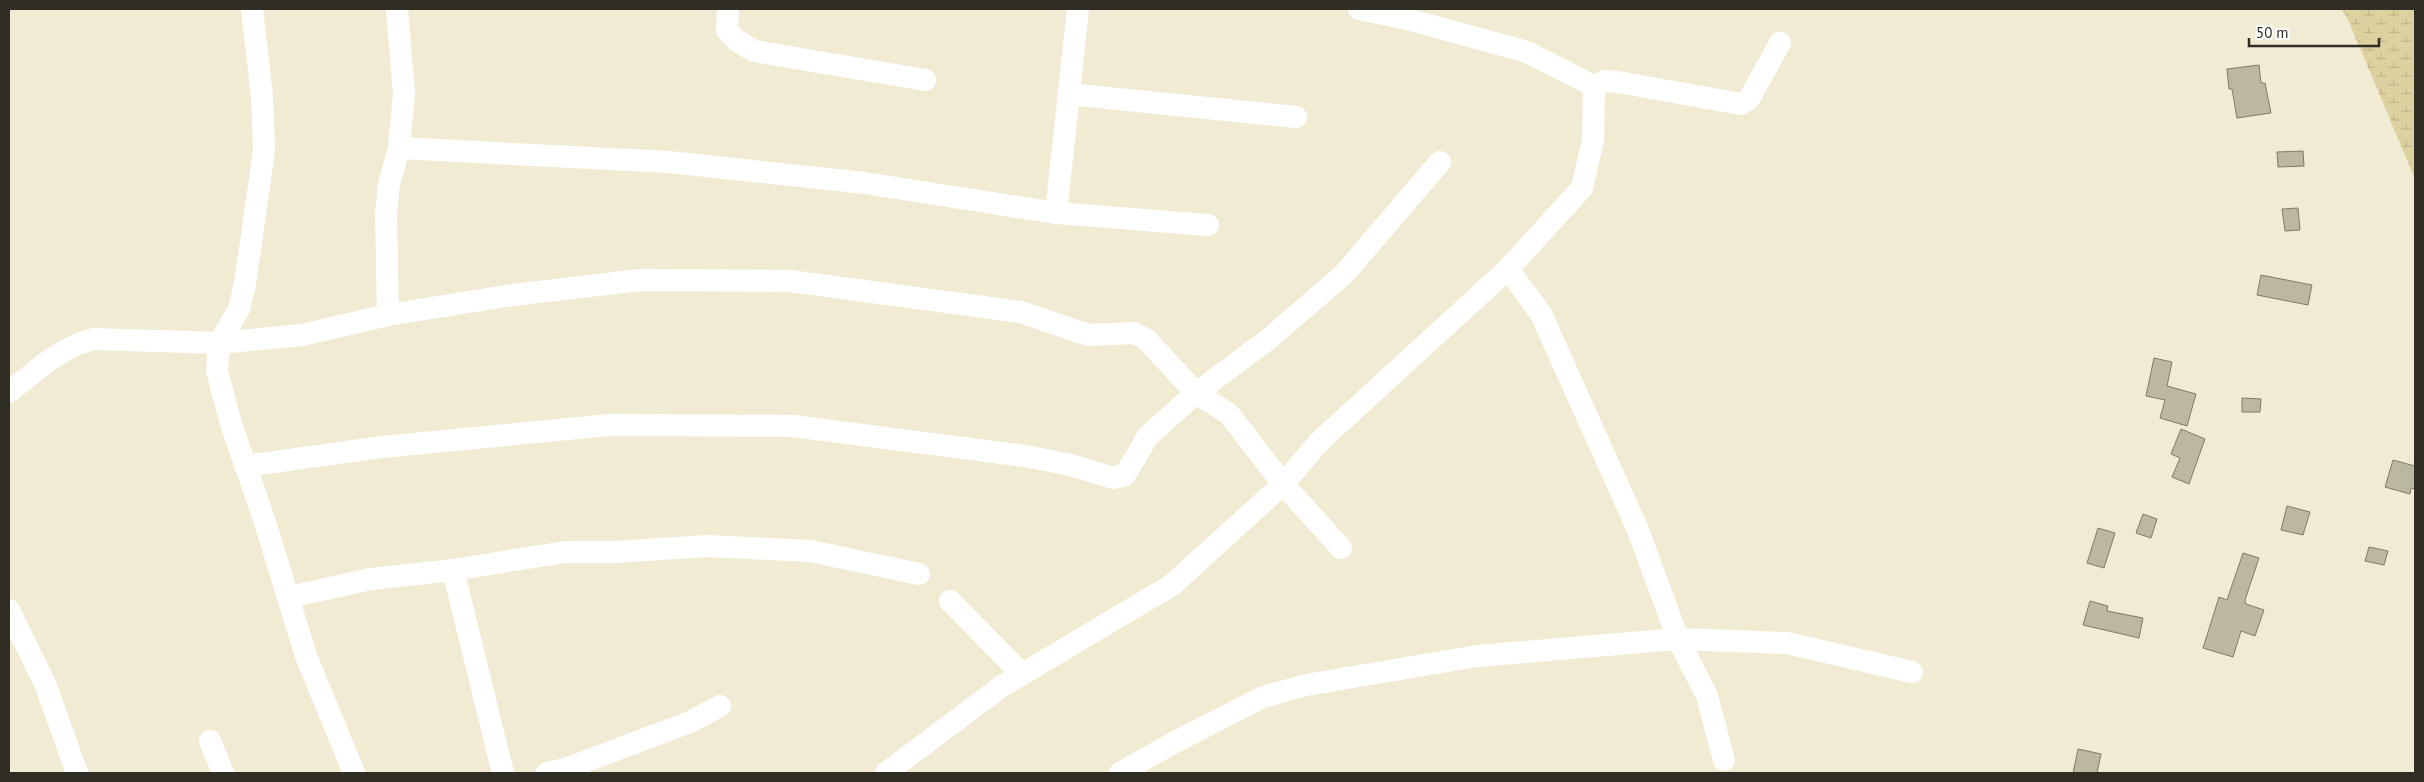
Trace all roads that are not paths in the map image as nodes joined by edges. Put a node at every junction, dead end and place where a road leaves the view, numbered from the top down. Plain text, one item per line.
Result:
1 (252, 9) edge
2 (397, 9) edge
3 (728, 9) edge
4 (1078, 9) edge
5 (1359, 9) edge
6 (1404, 13) edge
7 (1780, 43) dead end
8 (925, 80) dead end
9 (1594, 86) junction
10 (1068, 94) junction
11 (1296, 117) dead end
12 (399, 148) junction
13 (1440, 162) dead end
14 (1056, 213) junction
15 (1208, 224) dead end
16 (1508, 269) junction
17 (388, 315) junction
18 (218, 343) junction
19 (9, 392) edge
20 (1196, 393) junction
21 (245, 466) junction
22 (1283, 484) junction
23 (1341, 548) dead end
24 (453, 570) junction
25 (919, 574) dead end
26 (288, 597) junction
27 (950, 601) dead end
28 (9, 611) edge
29 (1678, 639) junction
30 (1912, 672) dead end
31 (1022, 674) junction
32 (720, 706) dead end
33 (210, 741) dead end
34 (1724, 760) dead end
35 (77, 773) edge
36 (223, 773) edge
37 (354, 773) edge
38 (503, 773) edge
39 (547, 773) edge
40 (886, 773) edge
41 (1120, 773) edge

1 - 18 street
2 - 12 street
3 - 8 street
4 - 10 street
5 - 6 street
6 - 9 street
7 - 9 street
9 - 16 street
10 - 11 street
10 - 14 street
12 - 14 street
12 - 17 street
13 - 20 street
14 - 15 street
16 - 22 street
16 - 29 street
17 - 18 street
17 - 20 street
18 - 19 street
18 - 21 street
20 - 21 street
20 - 22 street
21 - 26 street
22 - 23 street
22 - 31 street
24 - 25 street
24 - 26 street
24 - 38 street
26 - 37 street
27 - 31 street
28 - 35 street
29 - 30 street
29 - 34 street
29 - 41 street
31 - 40 street
32 - 39 street
33 - 36 street

